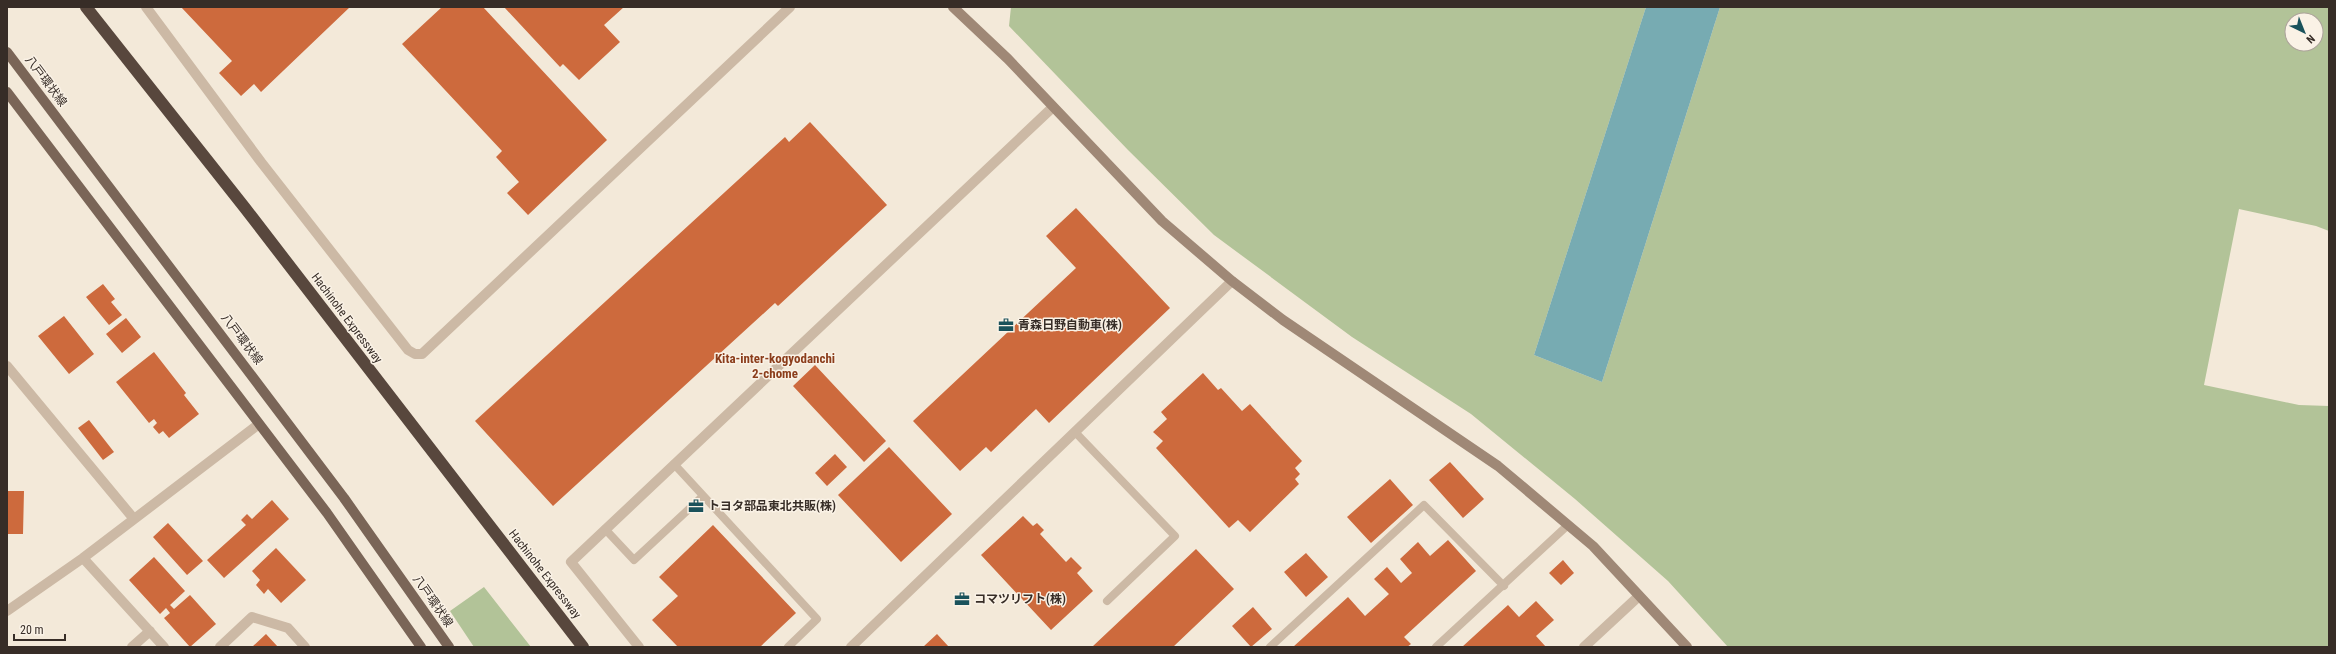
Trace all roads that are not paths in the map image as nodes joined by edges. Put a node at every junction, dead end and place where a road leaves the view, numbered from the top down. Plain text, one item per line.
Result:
1 (86, 7) edge
2 (146, 7) edge
3 (790, 7) edge
4 (953, 7) edge
5 (7, 52) edge
6 (7, 92) edge
7 (1053, 107) junction
8 (1232, 281) junction
9 (7, 366) edge
10 (259, 424) junction
11 (1075, 432) junction
12 (674, 464) junction
13 (703, 496) junction
14 (134, 519) junction
15 (1568, 526) junction
16 (605, 529) junction
17 (83, 558) junction
18 (1504, 586) junction
19 (1639, 596) junction
20 (1107, 601) dead end
21 (7, 611) edge
22 (150, 631) junction
23 (132, 647) edge
24 (164, 647) edge
25 (220, 647) edge
26 (305, 647) edge
27 (421, 647) edge
28 (449, 647) edge
29 (584, 647) edge
30 (639, 647) edge
31 (788, 647) edge
32 (851, 647) edge
33 (1270, 647) edge
34 (1436, 647) edge
35 (1584, 647) edge
36 (1687, 647) edge

1 - 29 highway, Hachinohe Expressway
2 - 3 street
4 - 7 street
5 - 28 main road, 八戸環状線
6 - 10 main road
7 - 8 street
7 - 12 street
8 - 11 street
8 - 15 street
9 - 14 street
10 - 14 street
10 - 27 main road
11 - 20 lane
11 - 32 street
12 - 13 lane
12 - 16 street
13 - 16 lane
13 - 31 lane
14 - 17 street
15 - 18 lane
15 - 19 street
16 - 30 street
17 - 21 street
17 - 22 street
18 - 33 lane
18 - 34 lane
19 - 35 street
19 - 36 street
22 - 23 street
22 - 24 street
25 - 26 street

